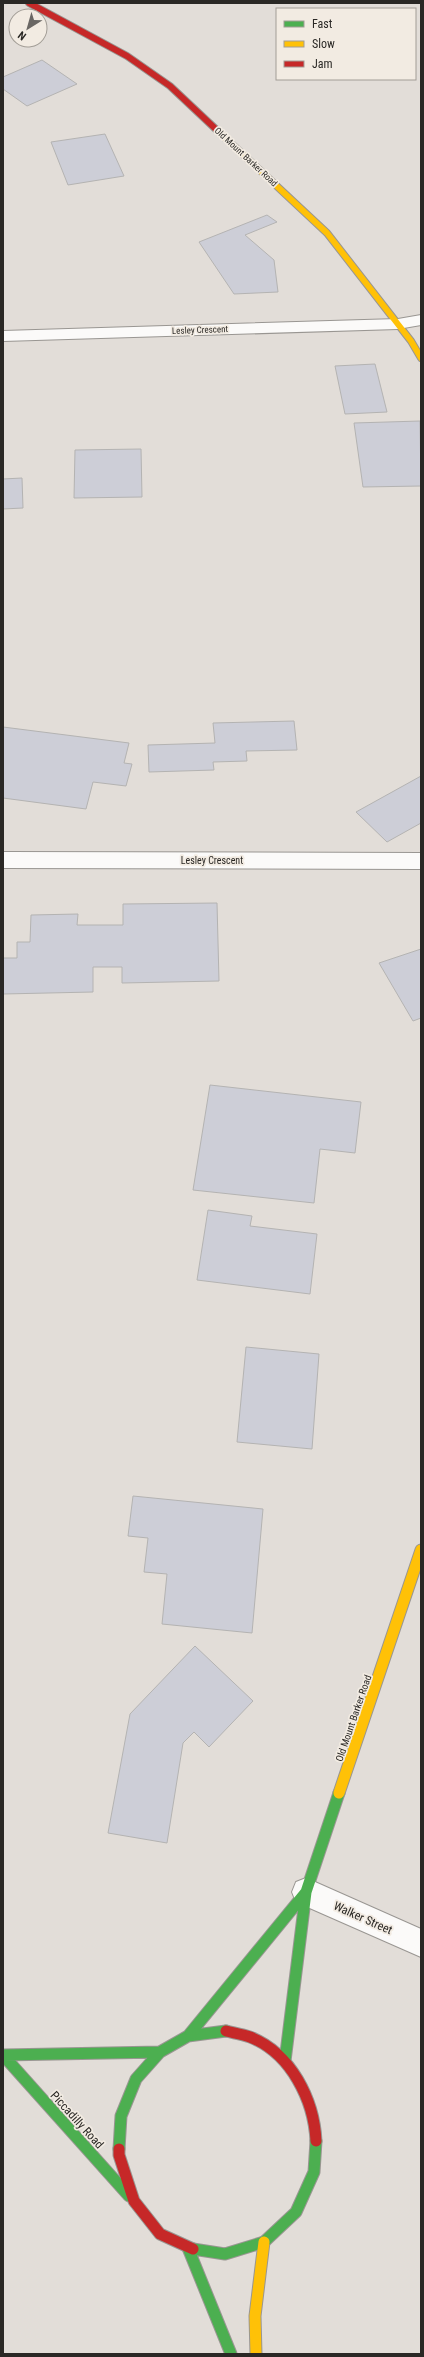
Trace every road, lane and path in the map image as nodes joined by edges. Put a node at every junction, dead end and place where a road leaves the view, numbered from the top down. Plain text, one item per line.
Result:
1 (29, 3) edge
2 (421, 320) edge
3 (398, 324) junction
4 (3, 336) edge
5 (421, 358) edge
6 (3, 860) edge
7 (421, 861) edge
8 (421, 1550) edge
9 (306, 1892) junction
10 (421, 1943) edge
11 (188, 2036) junction
12 (160, 2052) junction
13 (3, 2055) edge
14 (285, 2061) junction
15 (134, 2201) junction
16 (264, 2242) junction
17 (188, 2248) junction
18 (231, 2354) edge
19 (256, 2354) edge

1 - 3 main road, Old Mount Barker Road
2 - 3 street, Lesley Crescent
3 - 4 street, Lesley Crescent
3 - 5 main road, Old Mount Barker Road
6 - 7 street, Lesley Crescent
8 - 9 main road, Old Mount Barker Road
9 - 10 street, Walker Street
9 - 11 main road, Old Mount Barker Road
9 - 14 main road, Old Mount Barker Road
11 - 12 main road
11 - 14 main road
12 - 13 main road, Piccadilly Road
12 - 15 main road
13 - 15 main road, Piccadilly Road
14 - 16 main road
15 - 17 main road, Piccadilly Road
16 - 17 main road, Piccadilly Road
16 - 19 main road
17 - 18 main road

